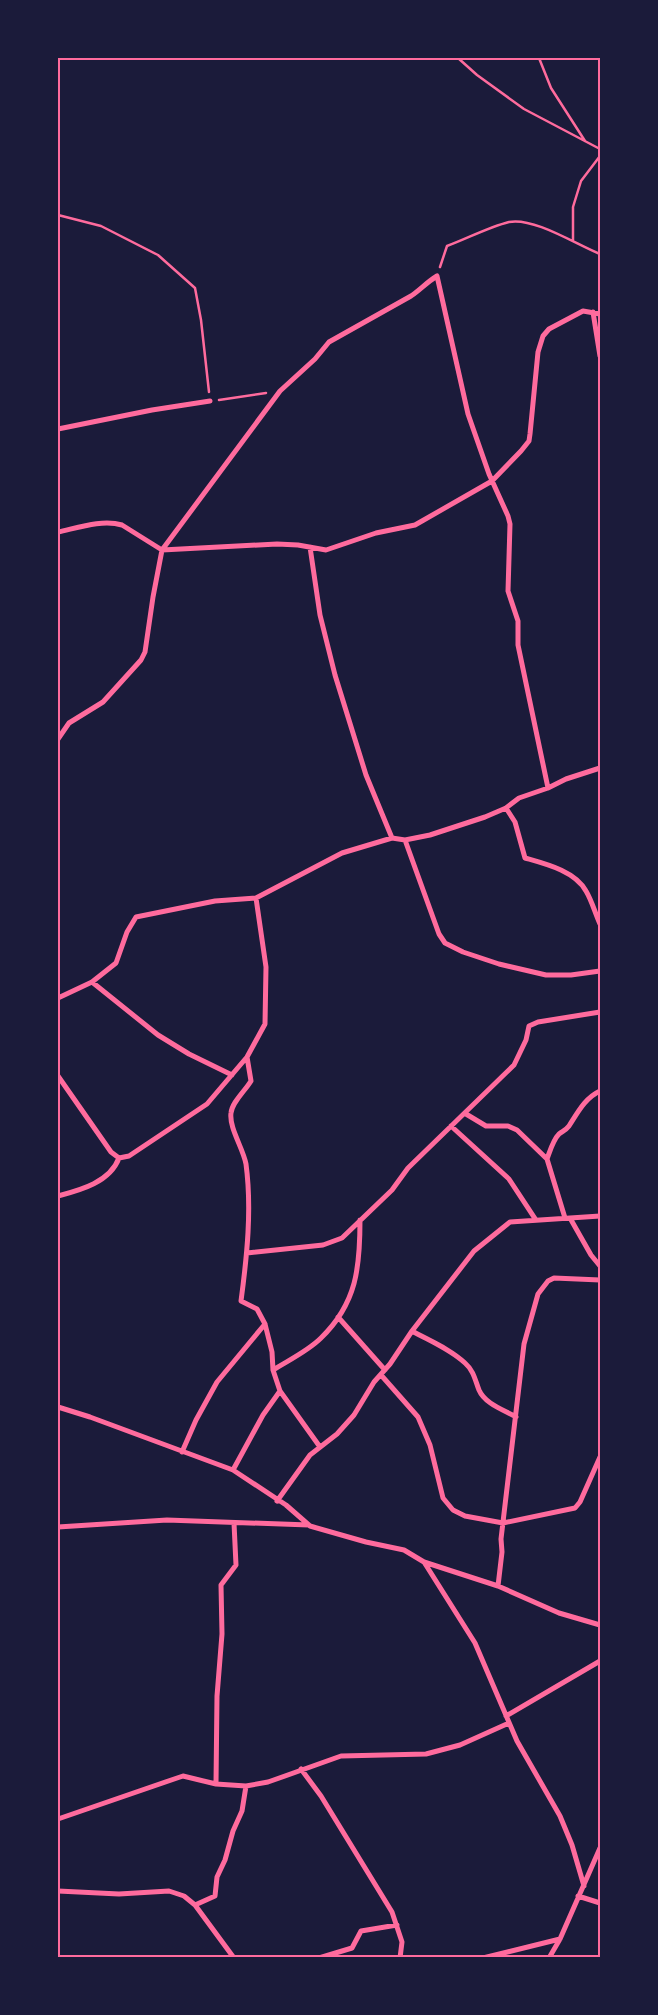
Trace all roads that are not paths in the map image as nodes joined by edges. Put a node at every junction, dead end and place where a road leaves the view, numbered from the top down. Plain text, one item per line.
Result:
1 (593, 312) junction
2 (600, 314) edge
3 (600, 356) edge
4 (210, 401) road end
5 (58, 429) edge
6 (492, 481) junction
7 (58, 532) edge
8 (310, 547) junction
9 (162, 550) junction
10 (58, 739) edge
11 (600, 768) edge
12 (548, 788) junction
13 (506, 808) junction
14 (392, 838) junction
15 (405, 840) junction
16 (256, 898) junction
17 (600, 922) edge
18 (600, 970) edge
19 (92, 982) junction
20 (58, 998) edge
21 (600, 1012) edge
22 (247, 1057) junction
23 (232, 1075) junction
24 (58, 1076) edge
25 (600, 1091) edge
26 (466, 1114) junction
27 (451, 1126) junction
28 (119, 1158) junction
29 (547, 1159) junction
30 (58, 1196) edge
31 (600, 1216) edge
32 (568, 1218) junction
33 (360, 1220) junction
34 (536, 1220) junction
35 (246, 1253) junction
36 (600, 1266) edge
37 (600, 1280) edge
38 (338, 1318) junction
39 (265, 1324) junction
40 (412, 1331) junction
41 (273, 1370) junction
42 (383, 1373) junction
43 (280, 1391) junction
44 (58, 1407) edge
45 (516, 1417) junction
46 (320, 1447) junction
47 (182, 1452) junction
48 (600, 1457) edge
49 (233, 1470) junction
50 (277, 1501) junction
51 (234, 1522) junction
52 (503, 1523) junction
53 (310, 1526) junction
54 (58, 1527) edge
55 (424, 1562) junction
56 (498, 1586) junction
57 (600, 1625) edge
58 (600, 1661) edge
59 (506, 1716) junction
60 (509, 1723) junction
61 (301, 1769) junction
62 (216, 1784) junction
63 (246, 1786) junction
64 (58, 1819) edge
65 (600, 1848) edge
66 (584, 1886) junction
67 (58, 1891) edge
68 (578, 1896) junction
69 (600, 1903) edge
70 (195, 1905) junction
71 (397, 1925) junction
72 (560, 1938) junction
73 (551, 1957) edge
74 (234, 1958) edge
75 (319, 1958) edge
76 (400, 1958) edge
77 (483, 1958) edge

1 - 2 street
1 - 3 street
1 - 6 street
4 - 5 street
6 - 8 street
6 - 9 street
6 - 12 street
7 - 9 street
8 - 9 street
8 - 14 street
9 - 10 street
11 - 12 street
12 - 13 street
13 - 15 street
13 - 17 street
14 - 15 street
14 - 16 street
15 - 18 street
16 - 19 street
16 - 22 street
19 - 20 street
19 - 23 street
21 - 26 street
22 - 23 street
22 - 35 street
23 - 28 street
24 - 28 street
25 - 29 street
26 - 27 street
26 - 29 street
27 - 33 street
27 - 34 street
28 - 30 street
29 - 32 street
31 - 32 street
32 - 34 street
32 - 36 street
33 - 35 street
33 - 38 street
34 - 40 street
35 - 39 street
37 - 45 street
38 - 41 street
38 - 42 street
39 - 41 street
39 - 47 street
40 - 42 street
40 - 45 street
41 - 43 street
42 - 46 street
42 - 52 street
43 - 46 street
43 - 49 street
44 - 47 street
45 - 52 street
46 - 50 street
47 - 49 street
48 - 52 street
49 - 50 street
50 - 53 street
51 - 53 street
51 - 54 street
51 - 62 street
52 - 56 street
53 - 55 street
55 - 56 street
55 - 59 street
56 - 57 street
58 - 59 street
59 - 60 street
60 - 61 street
60 - 66 street
61 - 63 street
61 - 71 street
62 - 63 street
62 - 64 street
63 - 70 street
65 - 66 street
66 - 68 street
67 - 70 street
68 - 69 street
68 - 72 street
70 - 74 street
71 - 75 street
71 - 76 street
72 - 73 street
72 - 77 street

